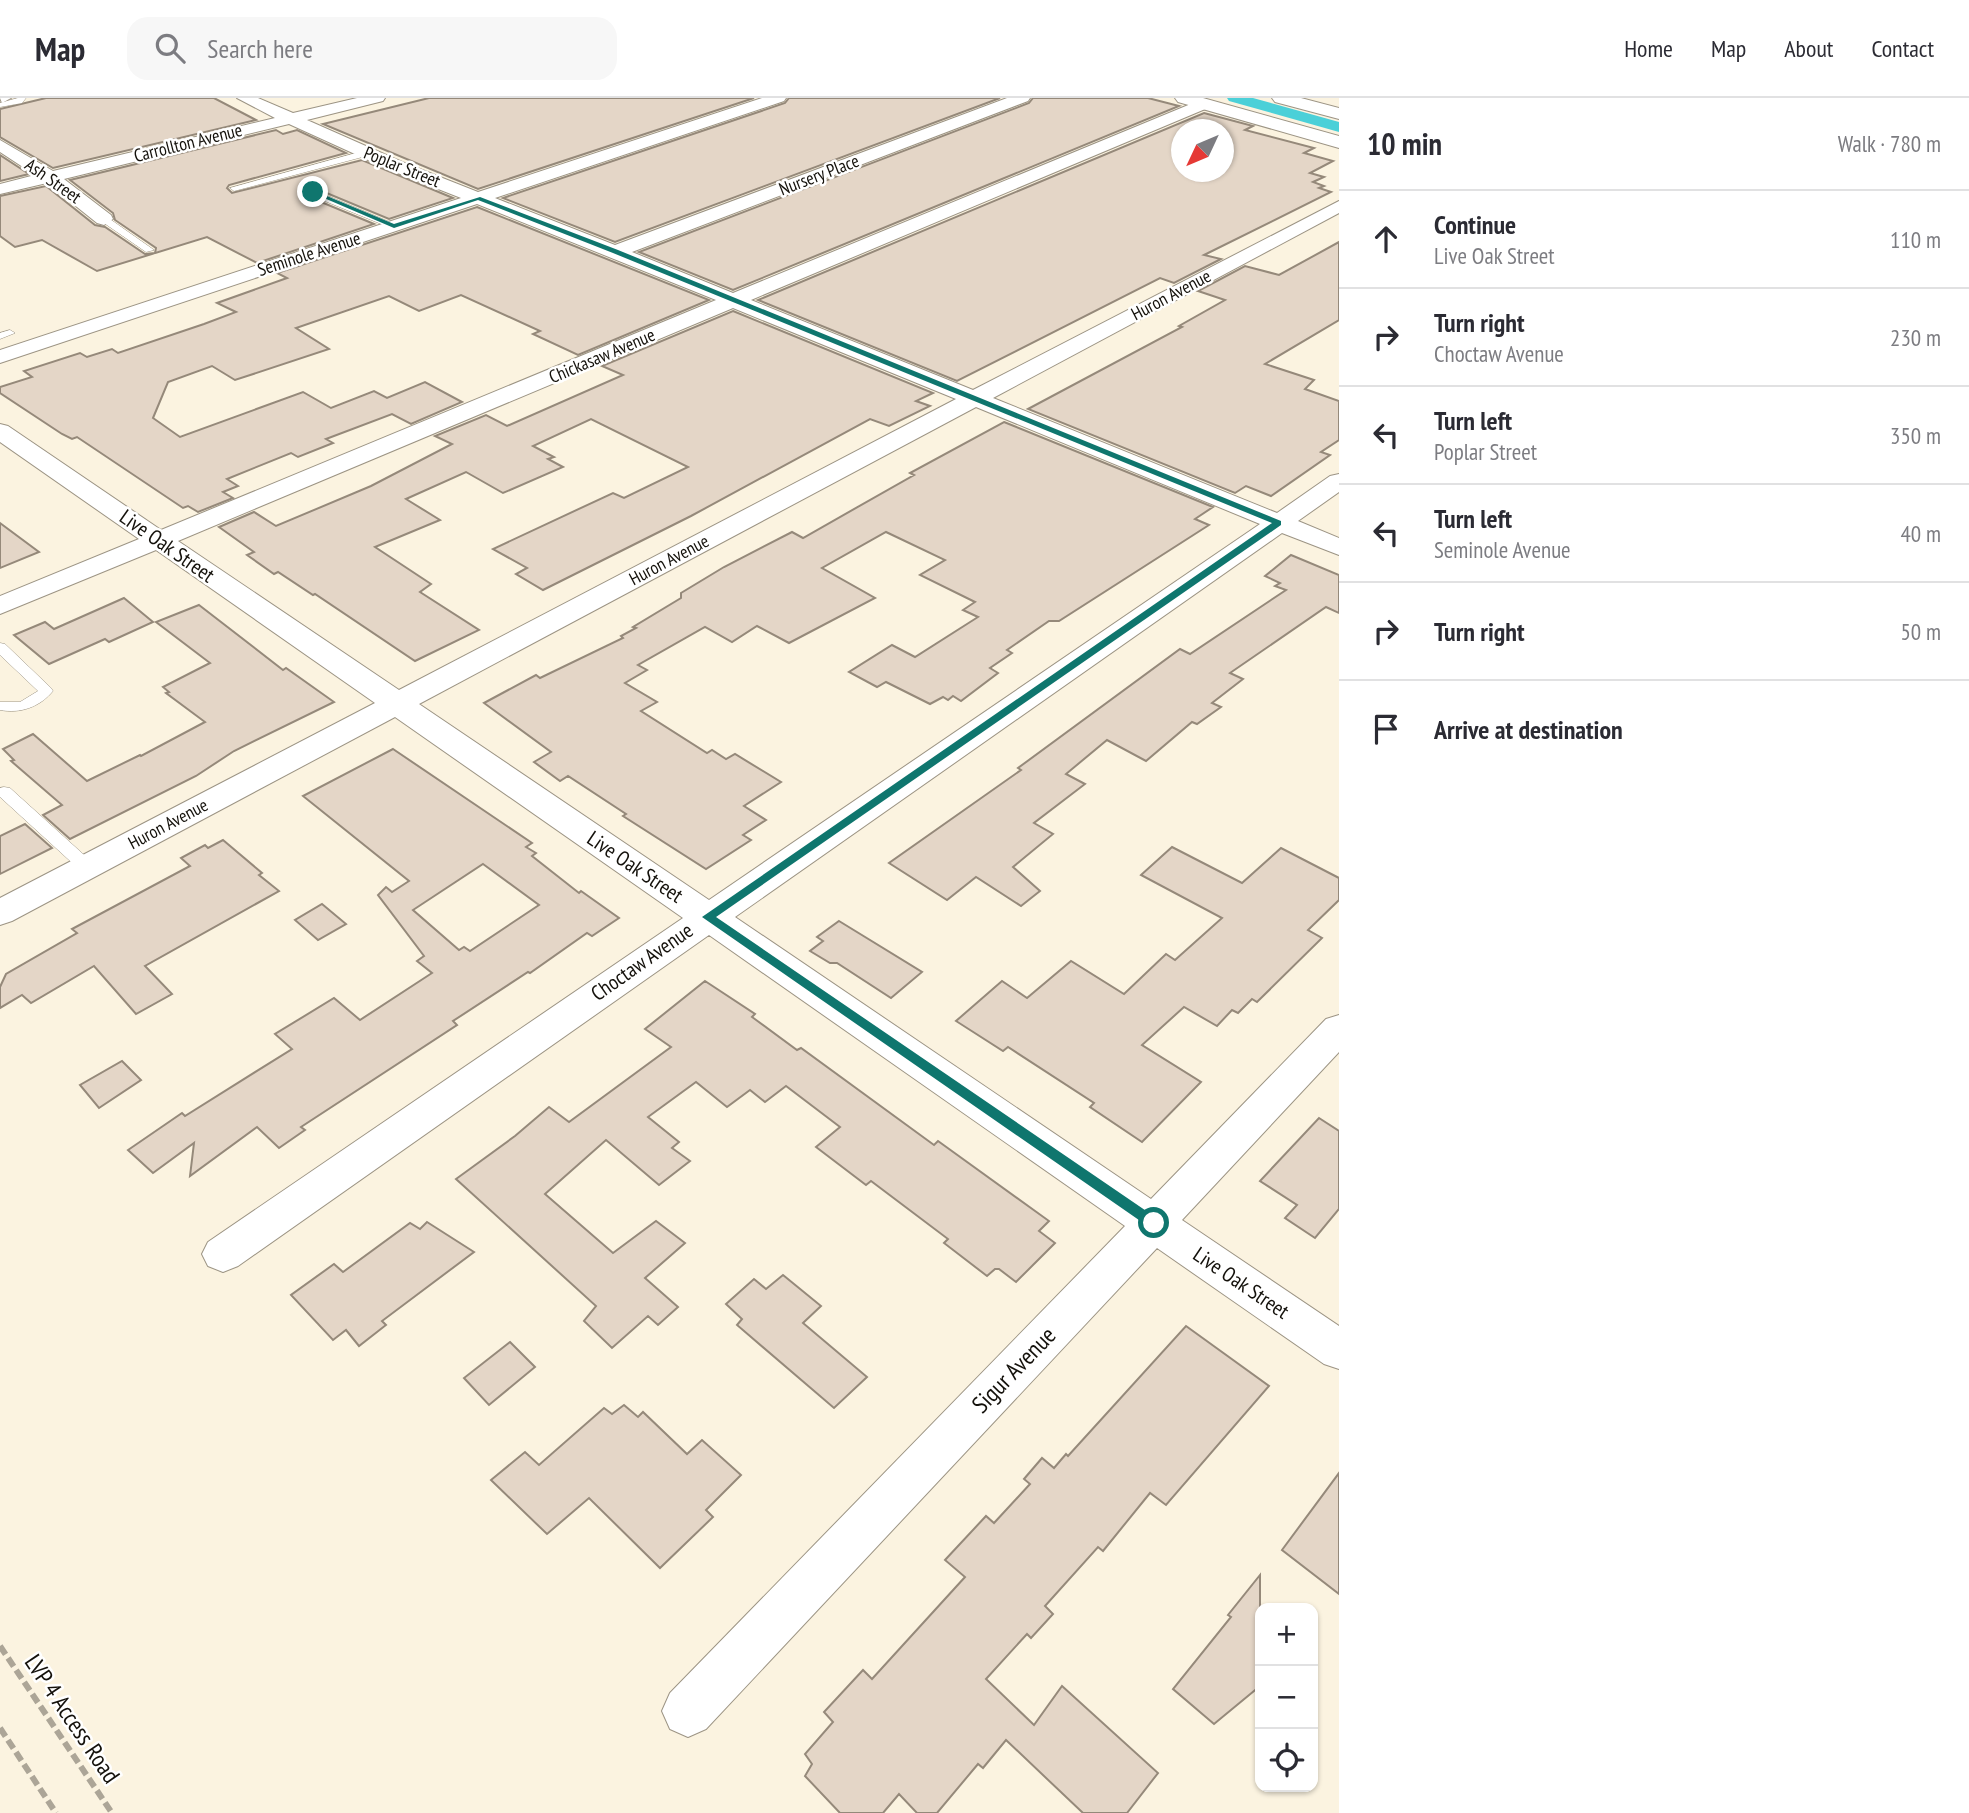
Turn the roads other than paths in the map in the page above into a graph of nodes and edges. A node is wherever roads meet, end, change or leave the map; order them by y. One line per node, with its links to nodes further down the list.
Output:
1 (22, 98): 8 (lane)
2 (246, 98): 10 (street, Poplar Street)
3 (377, 98): 10 (street, Carrollton Avenue)
4 (778, 98): 18 (street, Seminole Avenue)
5 (1022, 98): 23 (street, Nursery Place)
6 (1281, 98): 9 (main road)
7 (1194, 101): 11 (main road); 24 (street, Chickasaw Avenue)
8 (0, 105)
9 (1339, 114)
10 (289, 119): 13 (street, Poplar Street); 14 (street, Carrollton Avenue)
11 (1339, 142)
12 (0, 145): 14 (street, Ash Street)
13 (367, 153): 15 (lane); 18 (street, Poplar Street)
14 (50, 177): 16 (street, Carrollton Avenue); 20 (street, Ash Street)
15 (234, 188)
16 (0, 189)
17 (313, 192): 21 (lane)
18 (478, 198): 21 (street, Seminole Avenue); 23 (street, Poplar Street)
19 (1339, 206): 26 (street, Huron Avenue)
20 (104, 219): 22 (lane)
21 (394, 226): 25 (street, Seminole Avenue)
22 (149, 250)
23 (615, 251): 24 (street, Poplar Street)
24 (734, 301): 26 (street, Poplar Street); 30 (street, Chickasaw Avenue)
25 (0, 357)
26 (973, 400): 29 (street, Poplar Street); 34 (street, Huron Avenue)
27 (0, 431): 30 (street, Live Oak Street)
28 (1339, 481): 29 (street, Choctaw Avenue)
29 (1278, 523): 31 (street, Poplar Street); 39 (street, Choctaw Avenue)
30 (159, 540): 32 (street, Chickasaw Avenue); 34 (street, Live Oak Street)
31 (1339, 547)
32 (0, 606)
33 (0, 647): 35 (lane)
34 (396, 704): 37 (street, Huron Avenue); 39 (street, Live Oak Street)
35 (0, 706)
36 (4, 792): 37 (lane)
37 (87, 867): 38 (street, Huron Avenue)
38 (3, 907)
39 (708, 917): 41 (street, Live Oak Street); 42 (street, Choctaw Avenue)
40 (1339, 1029): 41 (street, Sigur Avenue)
41 (1154, 1223): 43 (street, Live Oak Street); 44 (street, Sigur Avenue)
42 (223, 1254)
43 (1339, 1350)
44 (688, 1711)

